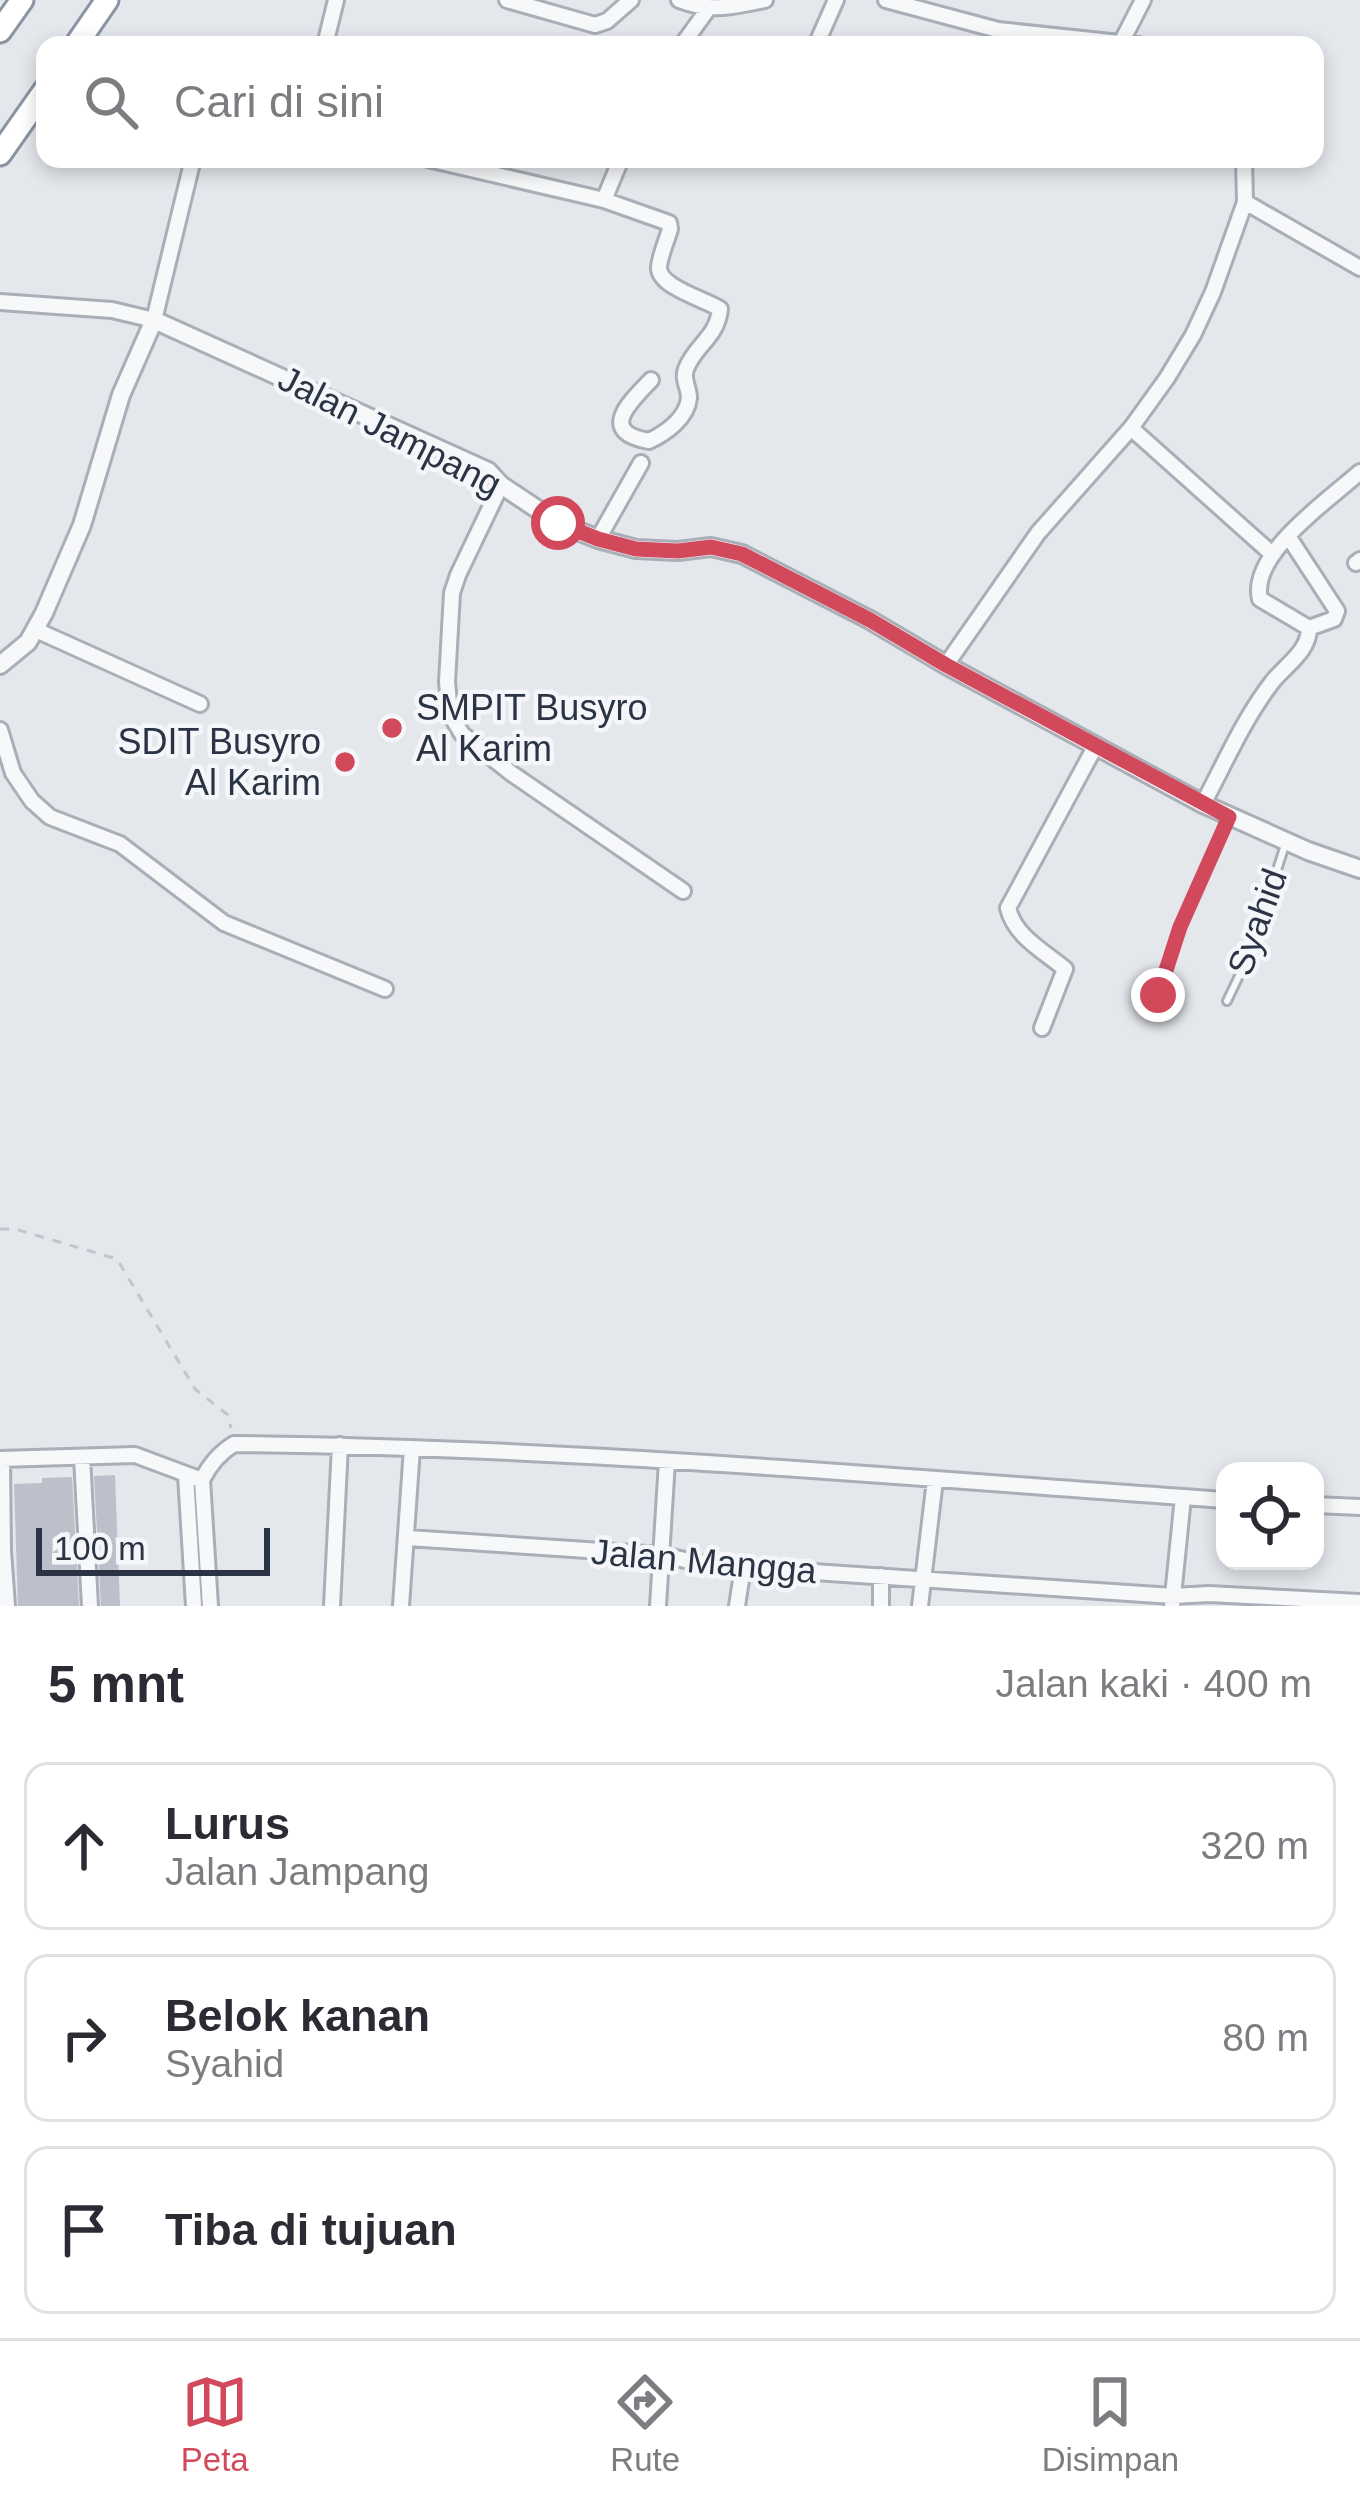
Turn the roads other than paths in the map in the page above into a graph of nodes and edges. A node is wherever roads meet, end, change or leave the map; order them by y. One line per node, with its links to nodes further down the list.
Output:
1 (22, 0): 12 (highway)
2 (107, 0): 13 (highway)
3 (336, 0): 14 (street)
4 (507, 0): 5 (street)
5 (632, 0)
6 (680, 0): 11 (street)
7 (765, 0): 11 (street)
8 (836, 0): 16 (street)
9 (886, 0): 17 (street)
10 (1143, 0): 18 (street)
11 (708, 9): 15 (street)
12 (0, 31)
13 (82, 36)
14 (327, 36)
15 (688, 36)
16 (820, 36)
17 (1055, 36)
18 (1125, 36)
19 (36, 103): 20 (highway)
20 (0, 154)
21 (191, 168): 29 (street)
22 (467, 168): 25 (street)
23 (617, 168): 25 (street)
24 (1244, 168): 26 (street)
25 (604, 200): 30 (street)
26 (1245, 202): 27 (street); 31 (street)
27 (1360, 268)
28 (0, 302): 29 (street)
29 (154, 320): 34 (street, Jalan Jampang); 39 (street)
30 (652, 380)
31 (1131, 428): 37 (street); 41 (street)
32 (641, 463): 36 (street)
33 (1360, 472): 35 (street)
34 (501, 485): 36 (street, Jalan Jampang); 49 (street)
35 (1288, 536): 37 (street); 38 (street)
36 (598, 539): 41 (street, Jalan Jampang)
37 (1272, 554): 38 (street)
38 (1309, 628): 45 (street)
39 (36, 630): 40 (street); 42 (street)
40 (0, 665)
41 (946, 665): 44 (street, Jalan Jampang)
42 (200, 704)
43 (0, 730): 50 (street)
44 (1096, 745): 45 (street, Jalan Jampang); 53 (street)
45 (1203, 805): 46 (street, Jalan Jampang)
46 (1229, 817): 47 (street, Jalan Jampang); 51 (lane, Syahid)
47 (1286, 842): 48 (street, Jalan Jampang); 52 (lane, Syahid)
48 (1360, 869)
49 (683, 891)
50 (385, 988)
51 (1158, 995)
52 (1227, 1001)
53 (1042, 1028)
54 (340, 1445): 55 (street); 60 (street); 78 (street)
55 (412, 1448): 58 (street); 66 (street)
56 (82, 1457): 57 (street); 59 (street); 75 (street)
57 (1, 1459): 67 (street)
58 (667, 1461): 61 (street); 68 (street)
59 (186, 1475): 60 (street); 76 (street)
60 (202, 1480): 77 (street)
61 (935, 1480): 62 (street); 71 (street)
62 (1183, 1497): 63 (street); 72 (street)
63 (1216, 1499)
64 (1324, 1505): 65 (street)
65 (1360, 1507)
66 (408, 1538): 68 (street, Jalan Mangga); 79 (street)
67 (2, 1551): 74 (street)
68 (662, 1555): 69 (street, Jalan Mangga); 80 (street)
69 (743, 1567): 70 (street, Jalan Mangga); 81 (street)
70 (881, 1576): 71 (street, Jalan Mangga); 82 (street)
71 (923, 1579): 72 (street, Jalan Mangga); 83 (street)
72 (1173, 1601): 73 (street, Jalan Mangga)
73 (1360, 1602)
74 (8, 1606)
75 (90, 1606)
76 (194, 1606)
77 (210, 1606)
78 (332, 1606)
79 (401, 1606)
80 (658, 1606)
81 (736, 1606)
82 (881, 1606)
83 (920, 1606)

